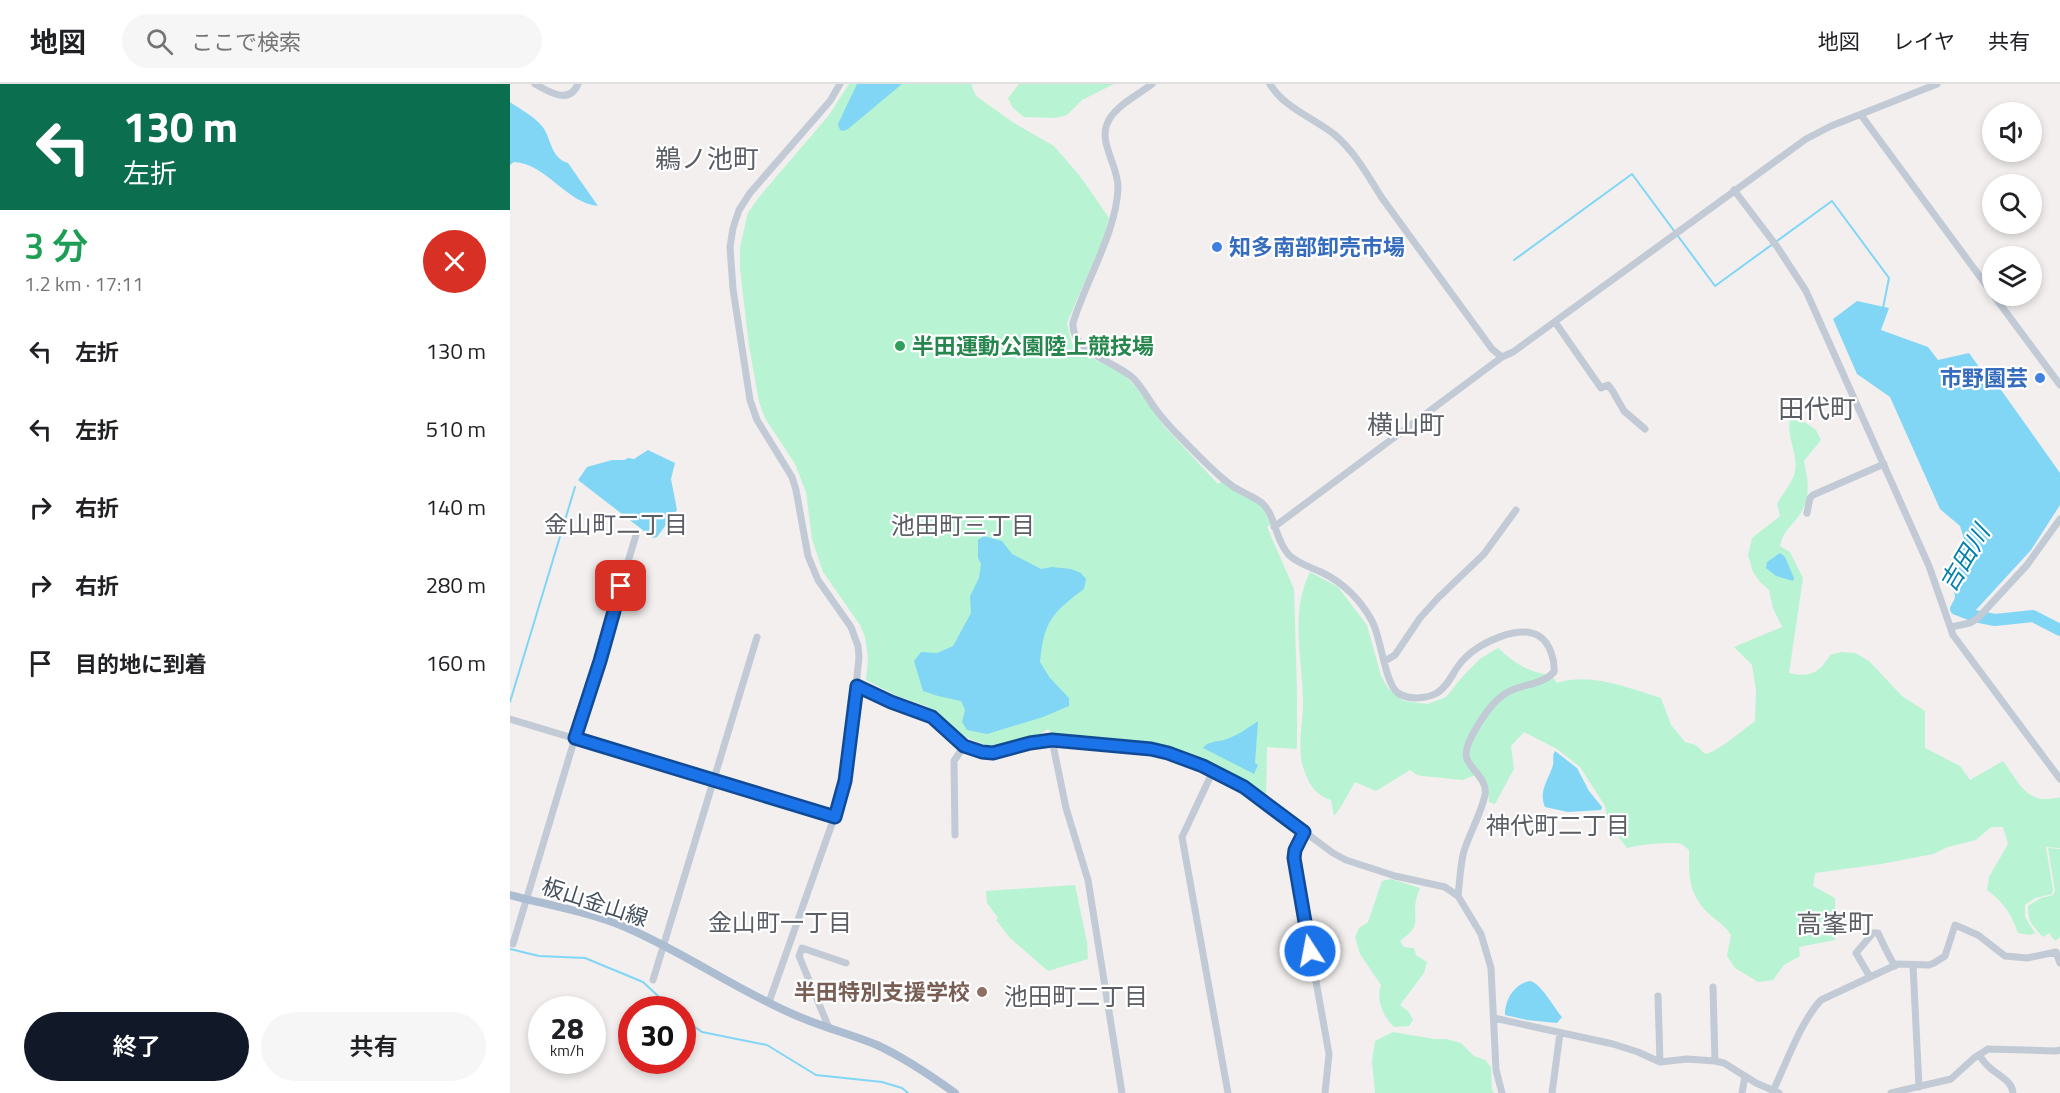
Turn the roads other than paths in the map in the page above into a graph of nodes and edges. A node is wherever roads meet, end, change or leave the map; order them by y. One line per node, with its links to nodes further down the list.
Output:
1 (535, 84): 2 (street)
2 (578, 84)
3 (840, 84): 25 (street)
4 (1152, 84): 20 (street)
5 (1270, 84): 13 (street)
6 (1937, 84): 7 (street)
7 (1919, 87): 8 (street)
8 (1861, 115): 9 (street); 10 (street)
9 (1734, 190): 12 (street); 16 (street)
10 (1982, 279)
11 (2002, 306): 14 (street)
12 (1555, 322): 13 (street); 15 (street)
13 (1502, 357): 20 (street)
14 (2060, 385)
15 (1646, 429)
16 (1884, 464): 18 (street); 22 (street)
17 (1516, 510): 24 (street)
18 (1807, 513)
19 (2060, 519): 22 (street)
20 (1274, 526): 24 (street)
21 (636, 535): 27 (street)
22 (1952, 627): 31 (street)
23 (757, 637): 32 (street)
24 (1385, 661): 37 (street)
25 (857, 686): 29 (street); 33 (street)
26 (510, 719): 27 (street)
27 (575, 738): 32 (street); 38 (street)
28 (1052, 740): 29 (street); 30 (street); 61 (street)
29 (964, 746): 35 (street)
30 (1213, 771): 34 (street); 62 (street)
31 (2060, 779)
32 (714, 781): 33 (street); 40 (street)
33 (835, 817): 49 (street)
34 (1304, 832): 37 (street); 63 (street)
35 (955, 835)
36 (510, 896): 38 (main road, 板山金山線)
37 (1458, 896): 50 (street)
38 (527, 900): 39 (street); 40 (main road, 板山金山線)
39 (513, 944)
40 (664, 945): 46 (street); 49 (main road, 板山金山線)
41 (2059, 958): 43 (street)
42 (846, 963): 51 (street)
43 (1913, 965): 44 (street); 58 (street)
44 (1895, 966): 45 (street); 45 (street)
45 (1870, 977): 59 (street)
46 (653, 981)
47 (1713, 987): 55 (street)
48 (1658, 996): 56 (street)
49 (769, 1002): 51 (main road, 板山金山線)
50 (1494, 1018): 52 (street); 64 (street)
51 (829, 1028): 60 (main road, 板山金山線)
52 (1560, 1033): 56 (street); 65 (street)
53 (2060, 1050): 54 (street)
54 (1979, 1055): 58 (street); 68 (street)
55 (1715, 1060): 56 (street); 57 (street)
56 (1660, 1062)
57 (1745, 1076): 59 (street); 66 (street)
58 (1919, 1087): 67 (street)
59 (1776, 1092)
60 (955, 1093)
61 (1122, 1093)
62 (1228, 1093)
63 (1325, 1093)
64 (1502, 1093)
65 (1552, 1093)
66 (1742, 1093)
67 (1891, 1093)
68 (2013, 1093)

